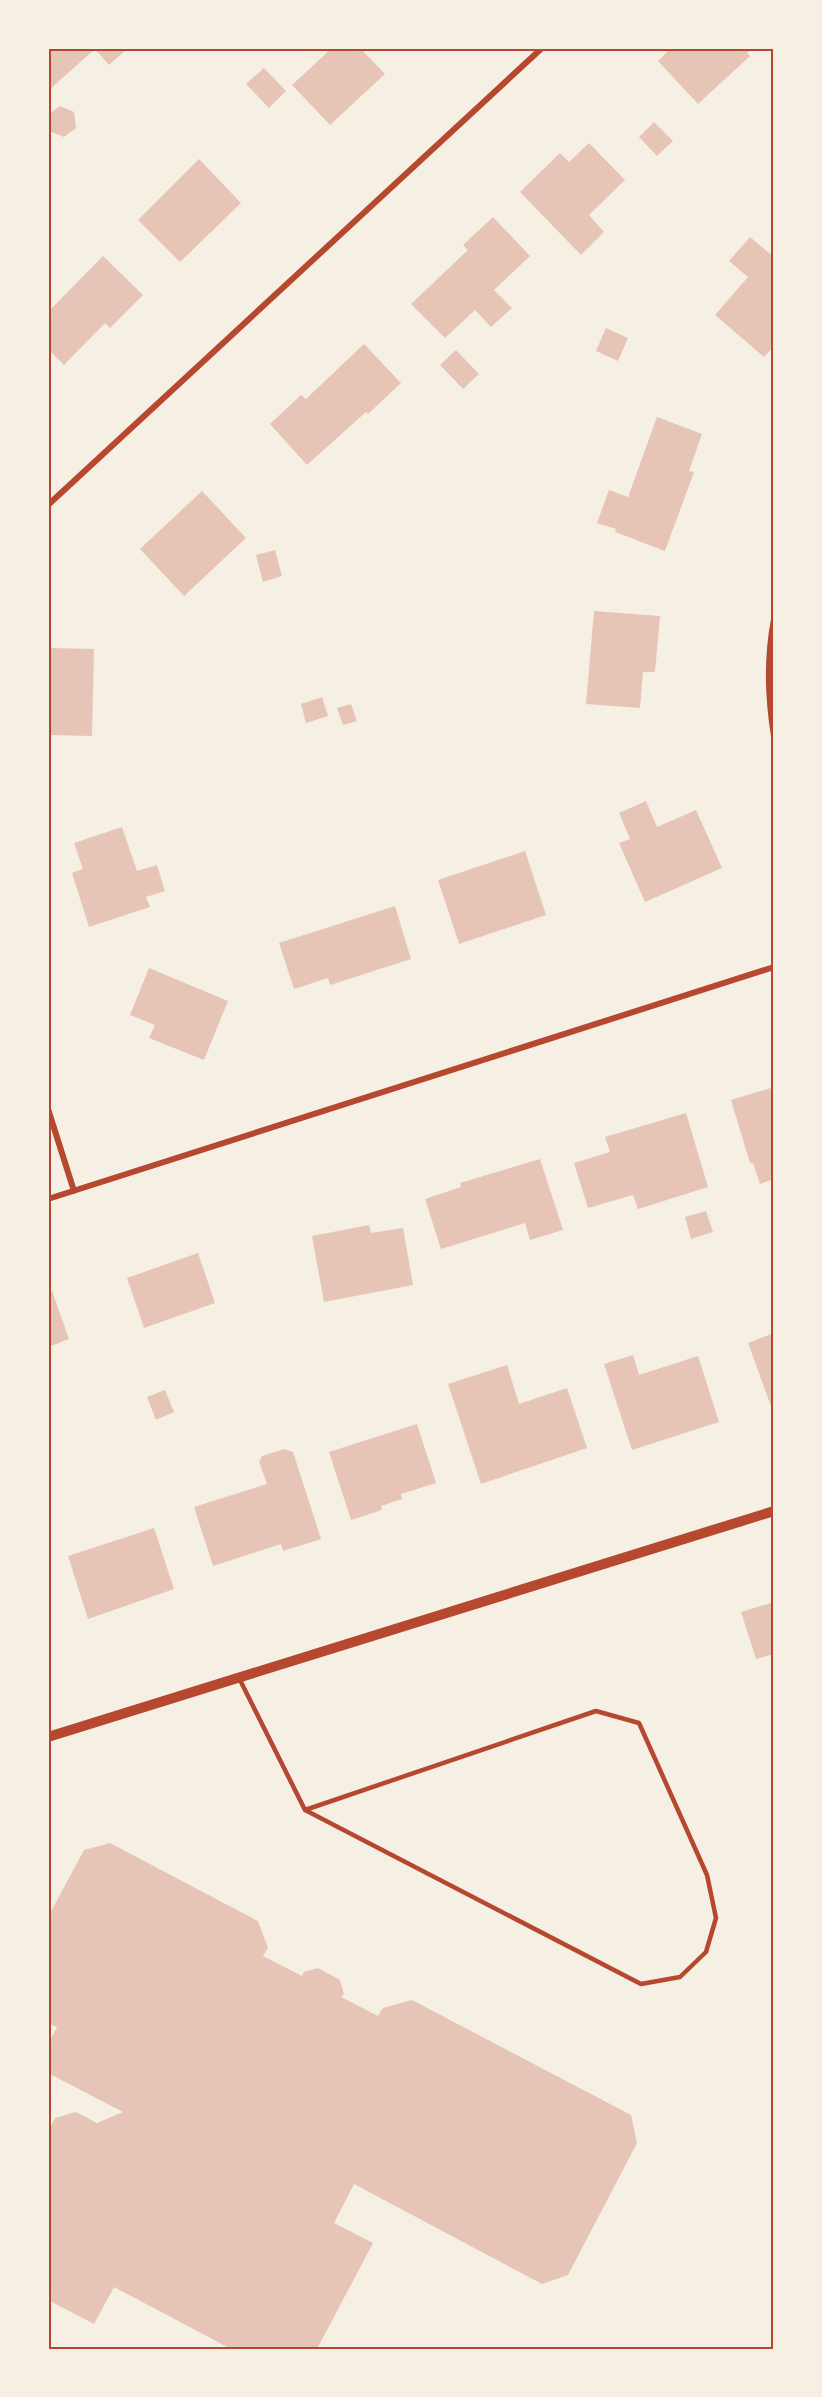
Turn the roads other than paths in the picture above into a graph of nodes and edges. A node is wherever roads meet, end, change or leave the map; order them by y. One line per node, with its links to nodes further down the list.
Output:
1 (542, 48): 2 (street)
2 (48, 506)
3 (774, 619): 4 (street)
4 (774, 736)
5 (774, 967): 7 (street)
6 (48, 1109): 7 (street)
7 (74, 1191): 8 (street)
8 (48, 1198)
9 (774, 1511): 10 (street)
10 (239, 1678): 11 (street); 12 (lane)
11 (48, 1737)
12 (305, 1810): 12 (lane)

